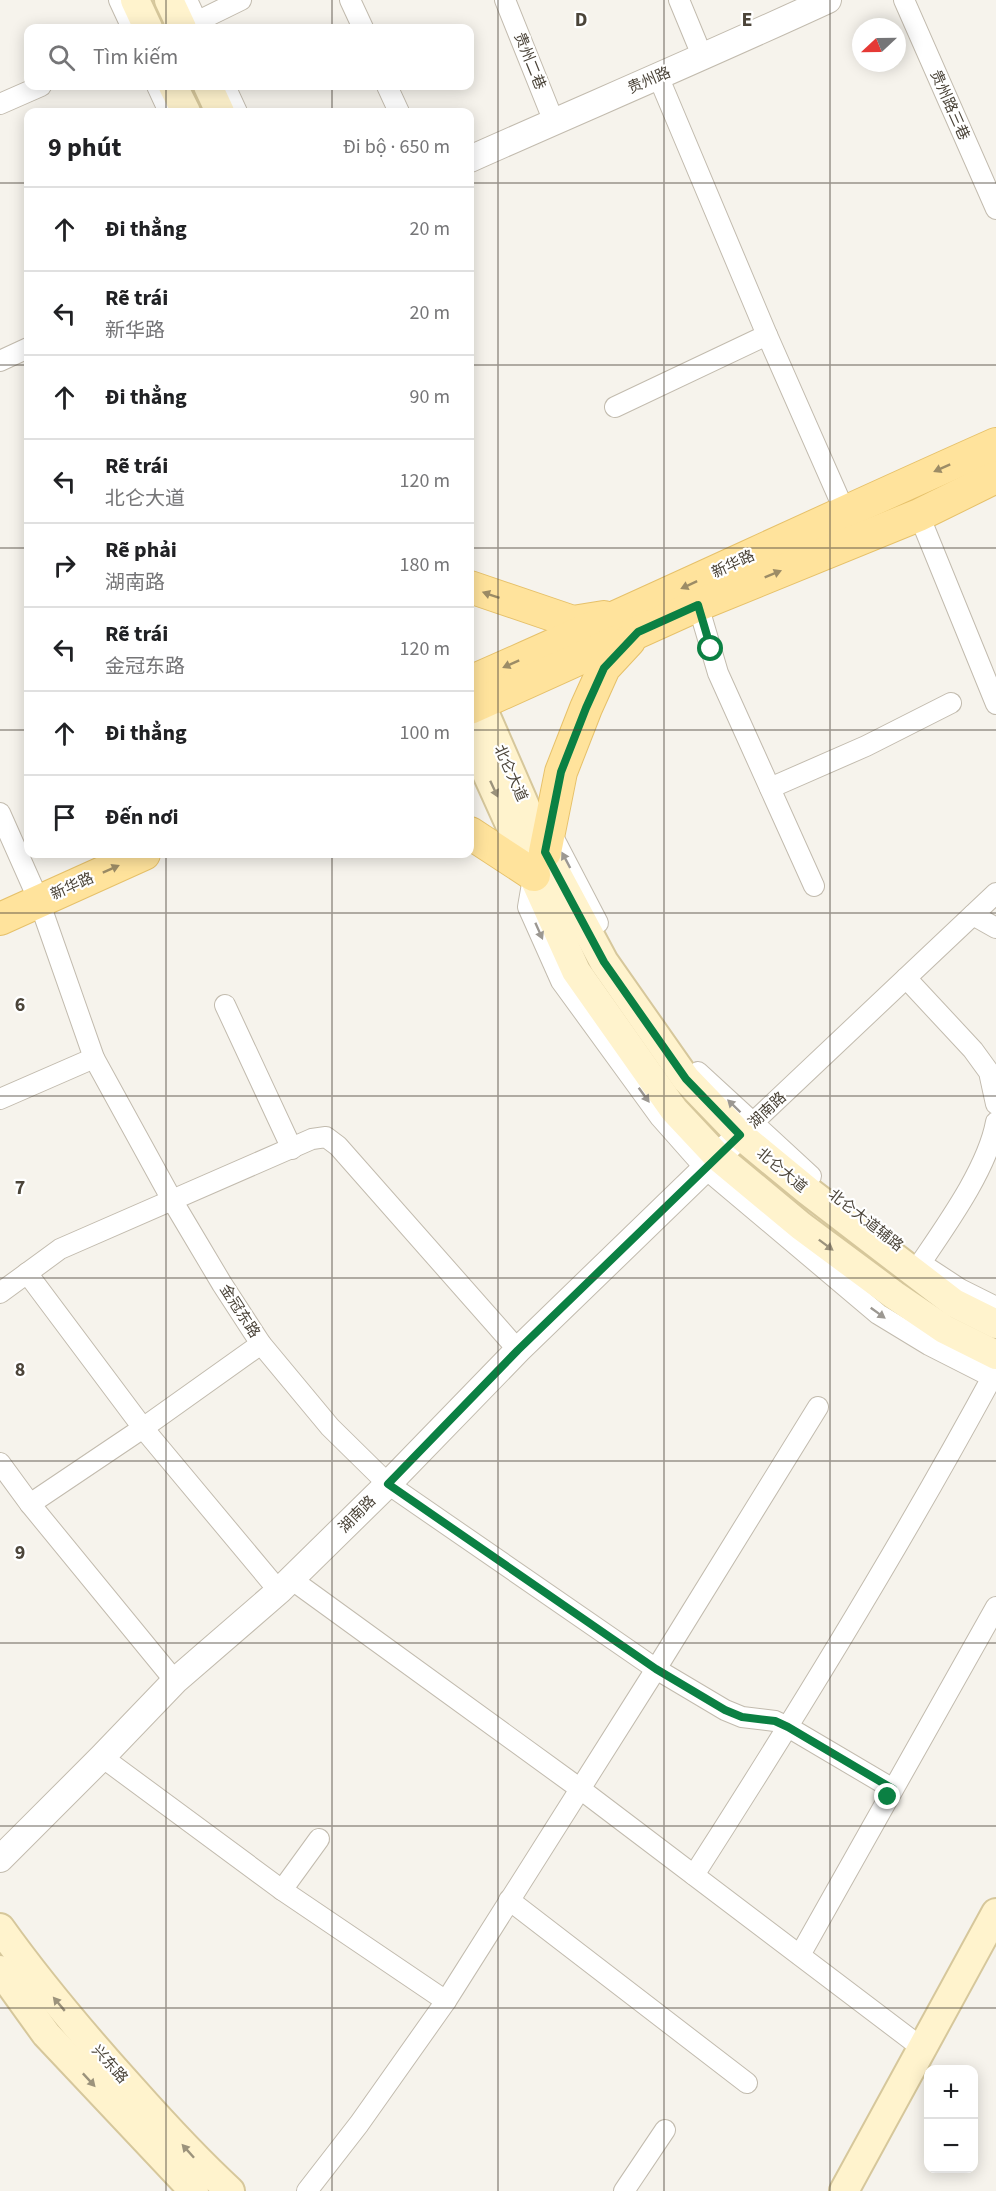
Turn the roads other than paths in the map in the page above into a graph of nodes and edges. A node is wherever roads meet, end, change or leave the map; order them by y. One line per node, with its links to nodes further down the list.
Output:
1 (119, 0): 11 (street)
2 (135, 0): 12 (main road)
3 (169, 0): 13 (main road)
4 (187, 0): 14 (street)
5 (241, 0): 15 (street)
6 (350, 0): 16 (street)
7 (505, 0): 31 (street, 贵州二巷)
8 (679, 0): 17 (street)
9 (828, 0): 17 (street, 贵州路)
10 (904, 0): 33 (street, 贵州路三巷)
11 (130, 24)
12 (146, 24)
13 (189, 24)
14 (191, 24)
15 (197, 24)
16 (361, 24)
17 (703, 58): 18 (street, 贵州路)
18 (658, 76): 31 (street, 贵州路); 34 (street)
19 (32, 90): 25 (street)
20 (159, 90): 26 (street)
21 (175, 90): 27 (main road)
22 (209, 90): 28 (main road)
23 (227, 90): 29 (street)
24 (389, 90): 30 (street)
25 (0, 104)
26 (167, 108)
27 (184, 108)
28 (218, 108)
29 (235, 108)
30 (397, 108)
31 (554, 122): 32 (street, 贵州路)
32 (474, 157)
33 (996, 209)
34 (767, 335): 37 (street); 40 (street)
35 (24, 350): 36 (street)
36 (0, 361)
37 (615, 408)
38 (996, 444): 40 (main road, 新华路, one-way to 40)
39 (996, 477): 41 (main road, 新华路)
40 (845, 512): 44 (main road, 新华路, one-way to 44)
41 (920, 515): 43 (main road, 新华路, one-way to 41); 48 (street)
42 (474, 588): 44 (main road, one-way to 42)
43 (698, 605): 44 (main road, 新华路); 50 (street)
44 (633, 622): 45 (main road, 新华路); 53 (main road)
45 (474, 690)
46 (474, 695): 53 (main road, 北仑大道)
47 (951, 703): 50 (street)
48 (996, 704)
49 (474, 742): 53 (main road, 北仑大道, one-way to 53)
50 (770, 788): 56 (street)
51 (0, 813): 57 (street, 金冠东路)
52 (474, 834): 53 (main road)
53 (543, 852): 69 (main road, 北仑大道, one-way to 53); 71 (main road, 北仑大道, one-way to 71)
54 (87, 858): 57 (main road, 新华路)
55 (133, 858): 57 (main road, 新华路, one-way to 55)
56 (814, 886)
57 (35, 892): 59 (main road, 新华路); 61 (main road, 新华路); 65 (street, 金冠东路)
58 (996, 893): 60 (street, 湖南路)
59 (0, 896)
60 (973, 915): 62 (street); 63 (street, 湖南路)
61 (0, 919)
62 (996, 928)
63 (906, 978): 67 (street); 69 (street, 湖南路)
64 (225, 1005): 70 (street)
65 (94, 1058): 66 (street); 72 (street, 金冠东路)
66 (0, 1099)
67 (996, 1104)
68 (996, 1122): 73 (street)
69 (746, 1130): 71 (street, 湖南路); 73 (main road, 北仑大道)
70 (292, 1149): 72 (street); 79 (street)
71 (712, 1163): 79 (street, 湖南路); 80 (main road, 北仑大道, one-way to 80)
72 (172, 1200): 74 (street); 78 (street, 金冠东路)
73 (918, 1268): 76 (street); 77 (main road, 北仑大道)
74 (27, 1273): 75 (street); 82 (street)
75 (0, 1293)
76 (996, 1307)
77 (996, 1324)
78 (261, 1344): 82 (street); 84 (street, 金冠东路)
79 (518, 1350): 84 (street, 湖南路)
80 (995, 1370): 90 (street)
81 (818, 1407): 88 (street)
82 (143, 1428): 85 (street); 86 (street)
83 (0, 1463): 85 (street)
84 (388, 1484): 86 (street, 湖南路); 88 (street, 金冠东路)
85 (30, 1504): 89 (street)
86 (285, 1585): 89 (street, 湖南路); 92 (street)
87 (996, 1607): 93 (street)
88 (656, 1669): 90 (street, 金冠东路); 92 (street)
89 (175, 1681): 91 (street, 湖南路)
90 (788, 1727): 93 (street, 金冠东路); 96 (street)
91 (102, 1757): 95 (street, 湖南路); 97 (street)
92 (579, 1788): 96 (street); 98 (street)
93 (893, 1789): 101 (street)
94 (318, 1839): 97 (street)
95 (0, 1859)
96 (694, 1875): 101 (street)
97 (282, 1890): 103 (street)
98 (509, 1900): 103 (street); 105 (street)
99 (996, 1913): 104 (main road)
100 (0, 1928): 108 (main road, 兴东路, one-way to 100)
101 (800, 1955): 104 (street)
102 (0, 1970): 107 (main road, 兴东路, one-way to 107)
103 (446, 2001): 109 (street)
104 (922, 2048): 111 (main road)
105 (747, 2083)
106 (665, 2130): 110 (street)
107 (194, 2191)
108 (230, 2191)
109 (307, 2191)
110 (624, 2191)
111 (844, 2191)

